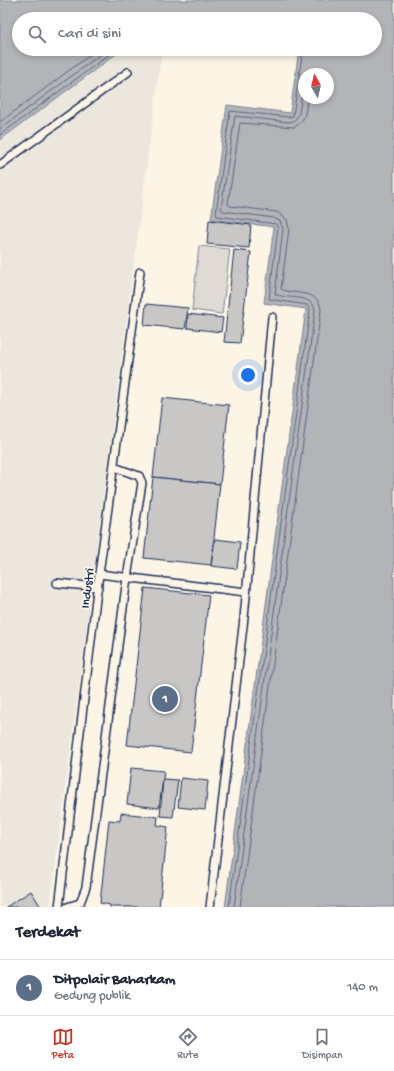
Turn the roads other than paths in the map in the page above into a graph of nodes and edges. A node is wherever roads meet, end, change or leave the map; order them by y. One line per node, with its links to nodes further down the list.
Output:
1 (128, 72): 2 (lane)
2 (0, 165)
3 (140, 272): 5 (lane, Industri)
4 (272, 317): 10 (lane)
5 (114, 467): 6 (lane, Industri); 7 (lane)
6 (99, 574): 7 (lane); 9 (lane, Industri)
7 (127, 578): 10 (lane); 12 (lane)
8 (57, 583): 9 (lane)
9 (98, 587): 11 (lane, Industri)
10 (246, 592): 13 (lane)
11 (59, 907)
12 (67, 907)
13 (210, 907)

